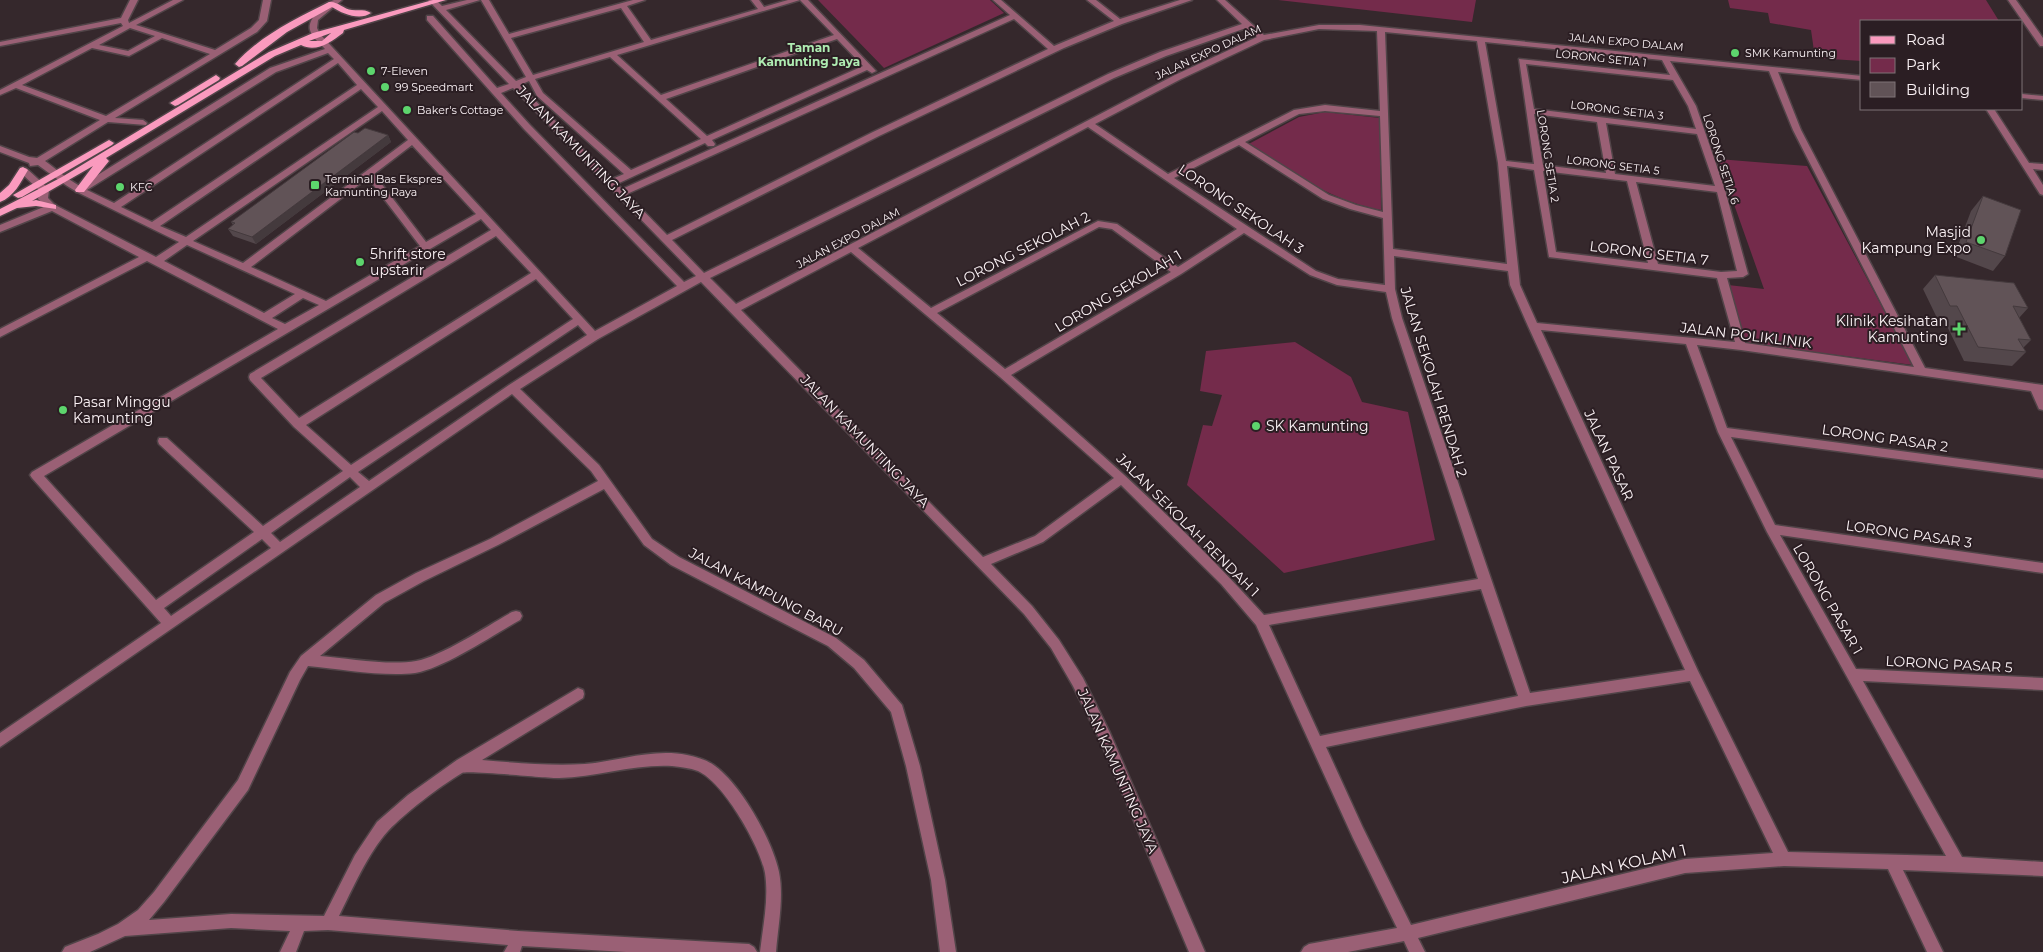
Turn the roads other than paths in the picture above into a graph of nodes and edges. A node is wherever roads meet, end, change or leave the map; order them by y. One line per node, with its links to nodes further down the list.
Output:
1 (134, 0): 23 (street)
2 (179, 0): 27 (street)
3 (267, 0): 41 (street)
4 (417, 0): 20 (main road)
5 (476, 0): 17 (street)
6 (485, 0): 32 (street)
7 (641, 0): 18 (street)
8 (755, 0): 19 (street)
9 (796, 0): 19 (street)
10 (804, 0): 31 (street)
11 (997, 0): 21 (street)
12 (1091, 0): 24 (street)
13 (1188, 0): 24 (street)
14 (1221, 0): 26 (street)
15 (2012, 0): 35 (street)
16 (335, 2): 20 (main road); 29 (street); 47 (main road)
17 (438, 3): 25 (main road); 54 (street, JALAN KAMUNTING JAYA)
18 (623, 5): 32 (street); 36 (street)
19 (763, 10): 36 (street)
20 (367, 13): 29 (main road)
21 (1015, 16): 40 (street); 51 (street)
22 (430, 18): 57 (street)
23 (124, 20): 27 (street); 37 (street)
24 (1119, 22): 40 (street)
25 (354, 24): 29 (main road); 39 (main road)
26 (1246, 25): 33 (street); 121 (street)
27 (130, 26): 30 (street); 38 (street)
28 (1381, 29): 33 (street, JALAN EXPO DALAM); 34 (street, JALAN EXPO DALAM); 65 (street, JALAN SEKOLAH RENDAH 2)
29 (314, 32): 39 (street); 42 (main road); 47 (main road)
30 (161, 36): 38 (street); 41 (street)
31 (839, 36): 48 (street); 60 (street)
32 (507, 37): 50 (street)
33 (1262, 38): 70 (street, JALAN EXPO DALAM)
34 (1481, 40): 44 (street, JALAN EXPO DALAM); 78 (street, JALAN PASAR)
35 (2041, 40)
36 (649, 43): 43 (street)
37 (0, 44)
38 (93, 46): 55 (street)
39 (327, 47): 42 (main road); 45 (street); 92 (street)
40 (1053, 50): 107 (street)
41 (216, 53): 67 (street)
42 (272, 54): 66 (main road)
43 (611, 54): 50 (street); 60 (street)
44 (1664, 57): 49 (street, JALAN EXPO DALAM); 52 (street, LORONG SETIA 6)
45 (339, 59): 56 (street); 99 (street)
46 (1522, 61): 52 (street, LORONG SETIA 1); 64 (street, LORONG SETIA 2)
47 (239, 64): 69 (main road)
48 (867, 66): 51 (street); 73 (street)
49 (1772, 68): 53 (street, JALAN EXPO DALAM); 136 (street)
50 (530, 78): 54 (street); 85 (street)
51 (878, 78): 76 (street)
52 (1676, 78): 71 (street, LORONG SETIA 6)
53 (1860, 78)
54 (515, 84): 57 (street); 90 (street, JALAN KAMUNTING JAYA)
55 (16, 85): 58 (street); 67 (street)
56 (362, 85): 62 (street); 103 (street)
57 (495, 92): 122 (street)
58 (0, 93)
59 (2023, 96): 61 (street)
60 (660, 98): 73 (street)
61 (2043, 98)
62 (383, 107): 72 (street); 108 (street)
63 (1991, 110): 80 (street)
64 (1530, 111): 68 (street, LORONG SETIA 3); 82 (street, LORONG SETIA 2)
65 (1384, 114): 74 (street); 102 (street, JALAN SEKOLAH RENDAH 2)
66 (172, 115): 88 (main road); 92 (main road)
67 (108, 120): 69 (street); 77 (street)
68 (1600, 120): 71 (street, LORONG SETIA 3); 86 (street)
69 (143, 123): 83 (main road)
70 (1089, 124): 87 (street, LORONG SEKOLAH 3); 110 (street, JALAN EXPO DALAM)
71 (1701, 132): 93 (street, LORONG SETIA 6)
72 (413, 140): 84 (street); 101 (street)
73 (706, 140): 76 (street); 85 (street)
74 (1238, 141): 87 (street); 102 (street)
75 (0, 149): 79 (street)
76 (718, 150): 95 (street)
77 (38, 161): 79 (street); 83 (street)
78 (1502, 163): 82 (street, LORONG SETIA 5); 116 (street, JALAN PASAR)
79 (25, 165): 91 (street); 96 (main road)
80 (2026, 166): 81 (street); 94 (street)
81 (2043, 167)
82 (1539, 168): 86 (street, LORONG SETIA 5); 112 (street, LORONG SETIA 2)
83 (56, 173): 88 (street); 91 (main road)
84 (369, 173): 109 (street); 114 (street)
85 (630, 174): 90 (street)
86 (1611, 176): 89 (street, LORONG SETIA 5)
87 (1169, 177): 105 (street, LORONG SEKOLAH 3)
88 (65, 179): 91 (main road); 92 (street)
89 (1631, 179): 93 (street, LORONG SETIA 5); 115 (street)
90 (611, 183): 95 (street, JALAN KAMUNTING JAYA)
91 (41, 187): 97 (main road); 98 (street); 100 (main road)
92 (80, 190): 99 (street)
93 (1721, 190): 119 (street, LORONG SETIA 6)
94 (2043, 192)
95 (622, 194): 107 (street, JALAN KAMUNTING JAYA)
96 (0, 198)
97 (0, 204)
98 (52, 207): 100 (main road); 104 (street); 113 (street)
99 (114, 207): 103 (street)
100 (0, 214)
101 (482, 214): 106 (street); 109 (street)
102 (1388, 216): 111 (street, JALAN SEKOLAH RENDAH 2)
103 (153, 226): 108 (street)
104 (0, 229)
105 (1244, 229): 117 (street, LORONG SEKOLAH 1); 123 (street, LORONG SEKOLAH 3)
106 (497, 230): 118 (street); 141 (street)
107 (667, 239): 121 (street, JALAN KAMUNTING JAYA)
108 (188, 242): 113 (street); 114 (street)
109 (425, 248): 125 (street)
110 (852, 248): 126 (street, JALAN EXPO DALAM); 127 (street, JALAN SEKOLAH RENDAH 1)
111 (1389, 252): 116 (street); 123 (street, JALAN SEKOLAH RENDAH 2)
112 (1552, 255): 115 (street, LORONG SETIA 7)
113 (153, 258): 128 (street); 132 (street)
114 (244, 267): 124 (street)
115 (1654, 267): 120 (street, LORONG SETIA 7)
116 (1512, 268): 130 (street, JALAN PASAR)
117 (1178, 272): 127 (street, LORONG SEKOLAH 2); 137 (street, LORONG SEKOLAH 1)
118 (537, 274): 129 (street); 141 (street)
119 (1743, 274): 120 (street, LORONG SETIA 7)
120 (1721, 275): 135 (street)
121 (704, 277): 122 (street); 126 (street, JALAN KAMUNTING JAYA)
122 (683, 287): 133 (street)
123 (1390, 289): 154 (street, JALAN SEKOLAH RENDAH 2)
124 (304, 294): 125 (street); 128 (street)
125 (327, 305): 131 (street)
126 (735, 309): 152 (street, JALAN KAMUNTING JAYA)
127 (929, 313): 137 (street, JALAN SEKOLAH RENDAH 1)
128 (266, 317): 131 (street)
129 (579, 320): 133 (street); 144 (street)
130 (1533, 326): 134 (street, JALAN POLIKLINIK); 160 (street, JALAN PASAR)
131 (286, 329): 155 (street)
132 (0, 333)
133 (594, 336): 138 (street)
134 (1690, 341): 135 (street, JALAN POLIKLINIK); 142 (street, LORONG PASAR 1)
135 (1741, 346): 136 (street, JALAN POLIKLINIK)
136 (1922, 373): 139 (street, JALAN POLIKLINIK)
137 (1004, 374): 146 (street, JALAN SEKOLAH RENDAH 1)
138 (513, 388): 147 (street, JALAN KAMPUNG BARU); 148 (street)
139 (2039, 388): 140 (street)
140 (2043, 406)
141 (298, 424): 144 (street)
142 (1723, 432): 145 (street, LORONG PASAR 2); 149 (street, LORONG PASAR 1)
143 (163, 441): 150 (street)
144 (352, 470): 148 (street); 150 (street)
145 (2043, 474)
146 (1122, 478): 152 (street); 157 (street, JALAN SEKOLAH RENDAH 1)
147 (606, 482): 159 (street); 182 (street, JALAN KAMPUNG BARU)
148 (368, 486): 151 (street)
149 (1772, 529): 153 (street, LORONG PASAR 3); 161 (street, LORONG PASAR 1)
150 (263, 532): 151 (street); 155 (street)
151 (280, 549): 158 (street)
152 (983, 562): 183 (street, JALAN KAMUNTING JAYA)
153 (2043, 568)
154 (1485, 584): 157 (street); 164 (street, JALAN SEKOLAH RENDAH 2)
155 (156, 607): 158 (street)
156 (516, 616): 159 (street)
157 (1260, 620): 166 (street, JALAN SEKOLAH RENDAH 1)
158 (170, 624): 165 (street)
159 (305, 660): 174 (street)
160 (1692, 675): 164 (street); 168 (street, JALAN PASAR)
161 (1854, 675): 162 (street, LORONG PASAR 5); 170 (street, LORONG PASAR 1)
162 (2043, 684)
163 (578, 694): 167 (street)
164 (1526, 700): 166 (street)
165 (0, 741)
166 (1317, 743): 175 (street, JALAN SEKOLAH RENDAH 1)
167 (462, 765): 172 (street); 181 (street)
168 (1784, 859): 169 (street, JALAN KOLAM 1); 175 (street, JALAN KOLAM 1)
169 (1892, 862): 170 (street, JALAN KOLAM 1); 186 (street)
170 (1958, 864): 171 (street, JALAN KOLAM 1)
171 (2043, 869)
172 (328, 923): 173 (street); 176 (street)
173 (300, 924): 174 (street); 178 (street)
174 (123, 929): 177 (street)
175 (1409, 933): 184 (street, JALAN KOLAM 1); 185 (street, JALAN SEKOLAH RENDAH 1)
176 (518, 938): 179 (street); 180 (street)
177 (70, 952)
178 (288, 952)
179 (512, 952)
180 (749, 952)
181 (768, 952)
182 (948, 952)
183 (1196, 952)
184 (1309, 952)
185 (1417, 952)
186 (1935, 952)

